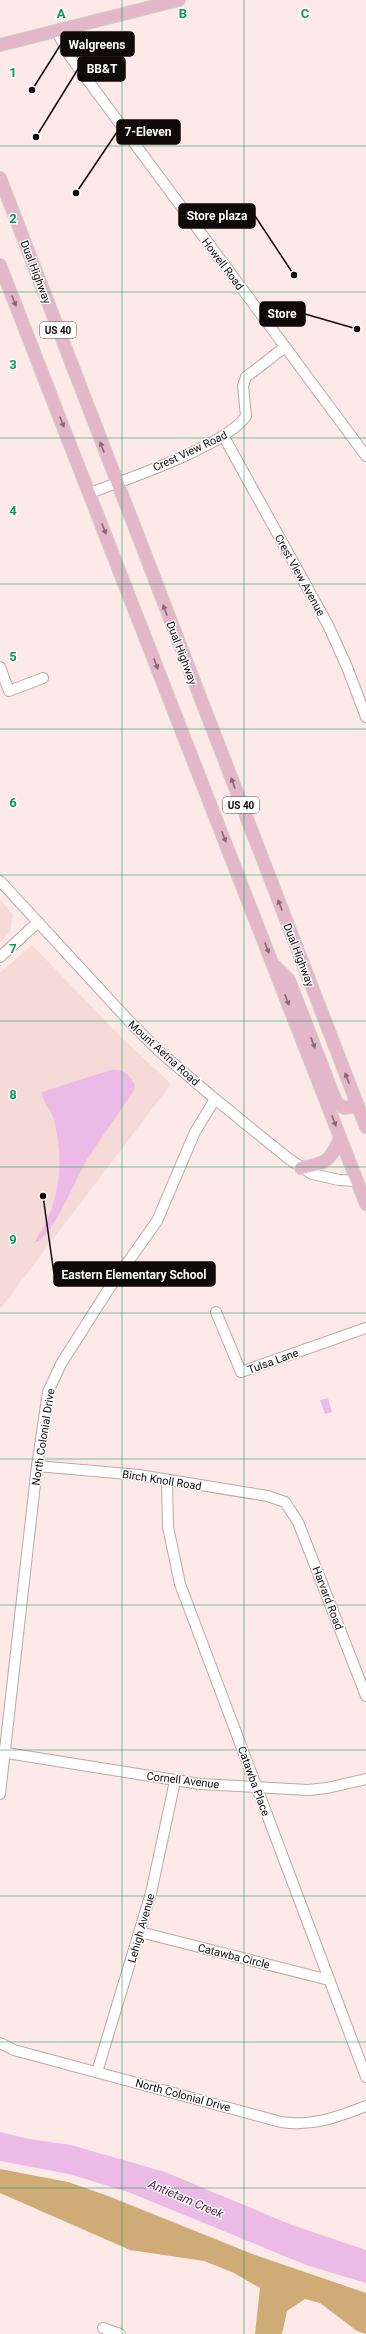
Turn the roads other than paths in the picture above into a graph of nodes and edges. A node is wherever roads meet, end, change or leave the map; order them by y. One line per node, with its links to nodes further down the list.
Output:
1 (179, 0): 2 (main road)
2 (56, 30): 3 (main road); 6 (street, Howell Road)
3 (0, 45)
4 (0, 178): 9 (main road, Dual Highway / US 40, one-way to 4)
5 (0, 265): 10 (main road, US 40, one-way to 10)
6 (285, 347): 7 (street, Crest View Road); 8 (street, Howell Road)
7 (224, 437): 9 (street, Crest View Road); 13 (street, Crest View Avenue)
8 (366, 456)
9 (116, 483): 10 (street, Crest View Road); 19 (main road, Dual Highway / US 40, one-way to 9)
10 (90, 493): 17 (main road, US 40, one-way to 17)
11 (0, 667): 12 (street)
12 (43, 678)
13 (366, 717)
14 (0, 881): 15 (street, Mount Aetna Road)
15 (38, 922): 16 (street); 18 (street, Mount Aetna Road)
16 (0, 957)
17 (273, 964): 19 (main road, one-way to 19); 21 (main road, US 40, one-way to 21)
18 (215, 1099): 22 (street, Mount Aetna Road); 27 (street, North Colonial Drive)
19 (362, 1104): 20 (main road, Dual Highway / US 40)
20 (366, 1127)
21 (340, 1138): 22 (main road); 23 (main road, US 40)
22 (301, 1168): 23 (street, Mount Aetna Road)
23 (361, 1181): 24 (main road, US 40)
24 (366, 1204)
25 (216, 1312): 26 (street, Tulsa Lane)
26 (366, 1328)
27 (37, 1466): 28 (street, Birch Knoll Road); 31 (street, North Colonial Drive)
28 (167, 1480): 29 (street, Birch Knoll Road); 34 (street, Catawba Place)
29 (285, 1502): 30 (street, Harvard Road)
30 (366, 1696)
31 (3, 1752): 33 (street, Cornell Avenue); 35 (street, North Colonial Drive)
32 (366, 1779): 34 (street, Cornell Avenue)
33 (175, 1781): 34 (street, Cornell Avenue); 36 (street, Lehigh Avenue)
34 (256, 1787): 37 (street, Catawba Place)
35 (0, 1794)
36 (140, 1932): 37 (street, Catawba Circle); 39 (street, Lehigh Avenue)
37 (329, 1980): 40 (street, Catawba Place)
38 (0, 2043): 39 (street, North Colonial Drive)
39 (97, 2072): 41 (street, North Colonial Drive)
40 (366, 2077)
41 (366, 2106)
42 (103, 2328): 43 (street)
43 (120, 2334)

